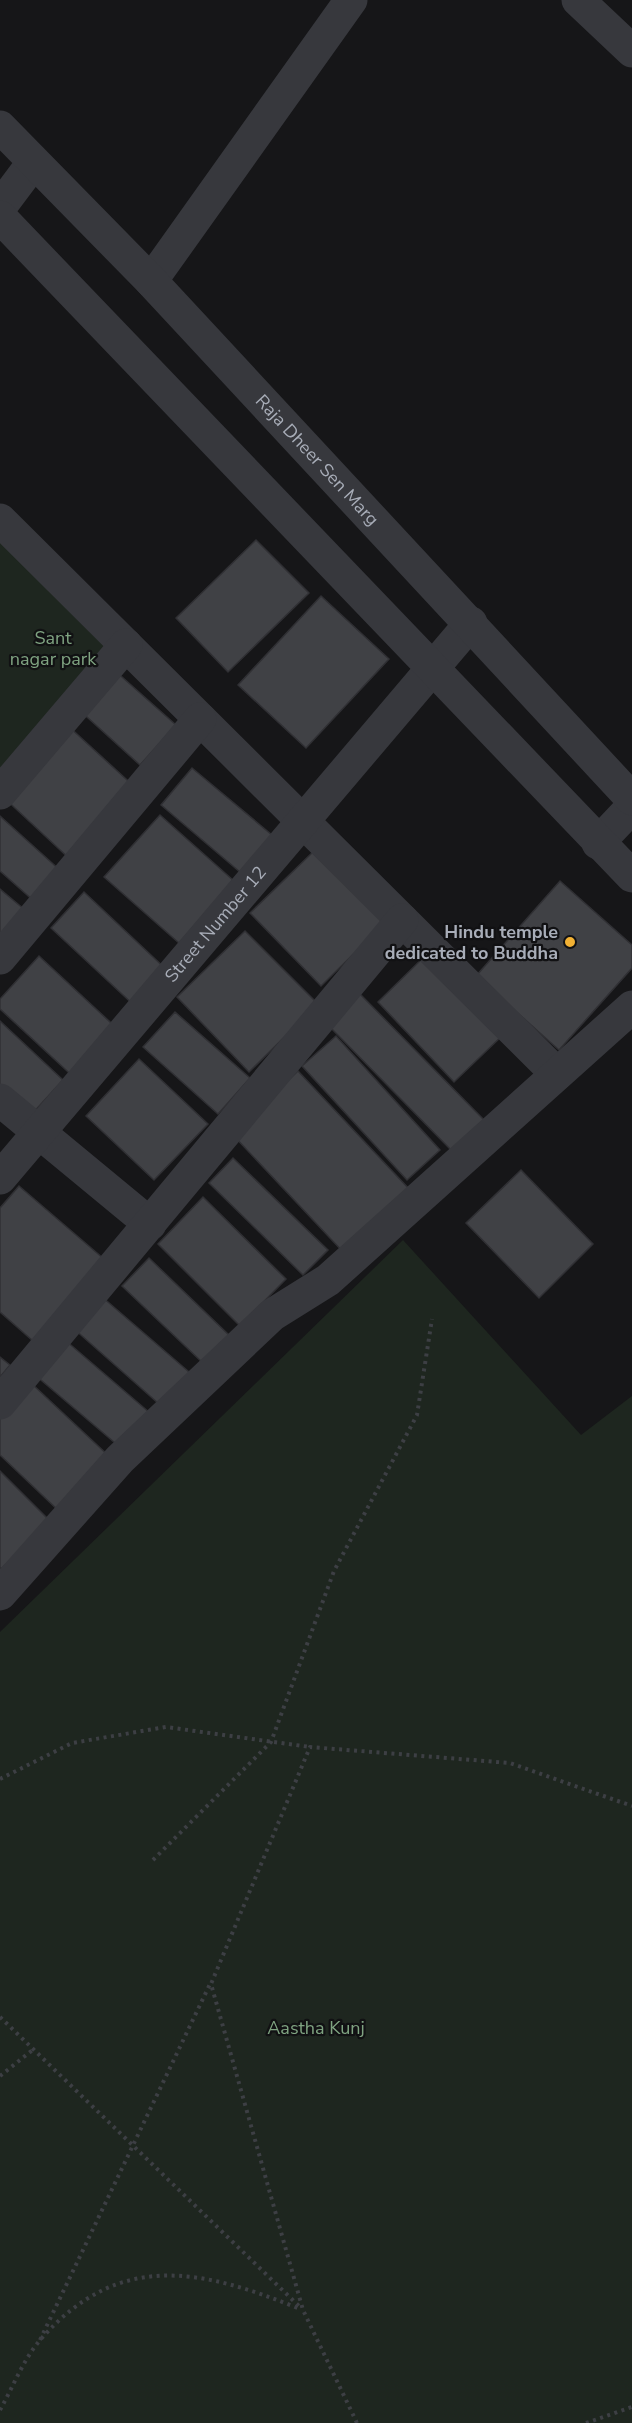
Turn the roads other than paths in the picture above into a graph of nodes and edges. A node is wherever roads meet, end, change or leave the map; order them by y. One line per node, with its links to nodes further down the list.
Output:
1 (351, 0): 8 (street)
2 (578, 0): 3 (street)
3 (632, 51)
4 (0, 127): 5 (street, Raja Dheer Sen Marg)
5 (33, 163): 6 (street); 8 (street, Raja Dheer Sen Marg)
6 (0, 207)
7 (0, 216): 12 (street)
8 (152, 281): 10 (street, Raja Dheer Sen Marg)
9 (0, 520): 11 (street)
10 (471, 623): 12 (street, Street Number 12); 15 (street, Raja Dheer Sen Marg)
11 (126, 645): 13 (street); 14 (street)
12 (433, 670): 17 (street, Street Number 12); 18 (street)
13 (200, 718): 17 (street); 21 (street)
14 (0, 793)
15 (632, 799)
16 (632, 807): 18 (street)
17 (303, 823): 20 (street); 25 (street, Street Number 12)
18 (598, 843): 19 (street)
19 (632, 876)
20 (402, 920): 23 (street); 27 (street)
21 (0, 958)
22 (632, 1007): 23 (street)
23 (557, 1074): 29 (street)
24 (0, 1100): 25 (street)
25 (39, 1133): 26 (street, Street Number 12); 27 (street)
26 (0, 1178)
27 (150, 1224): 28 (street)
28 (0, 1403)
29 (0, 1594)

